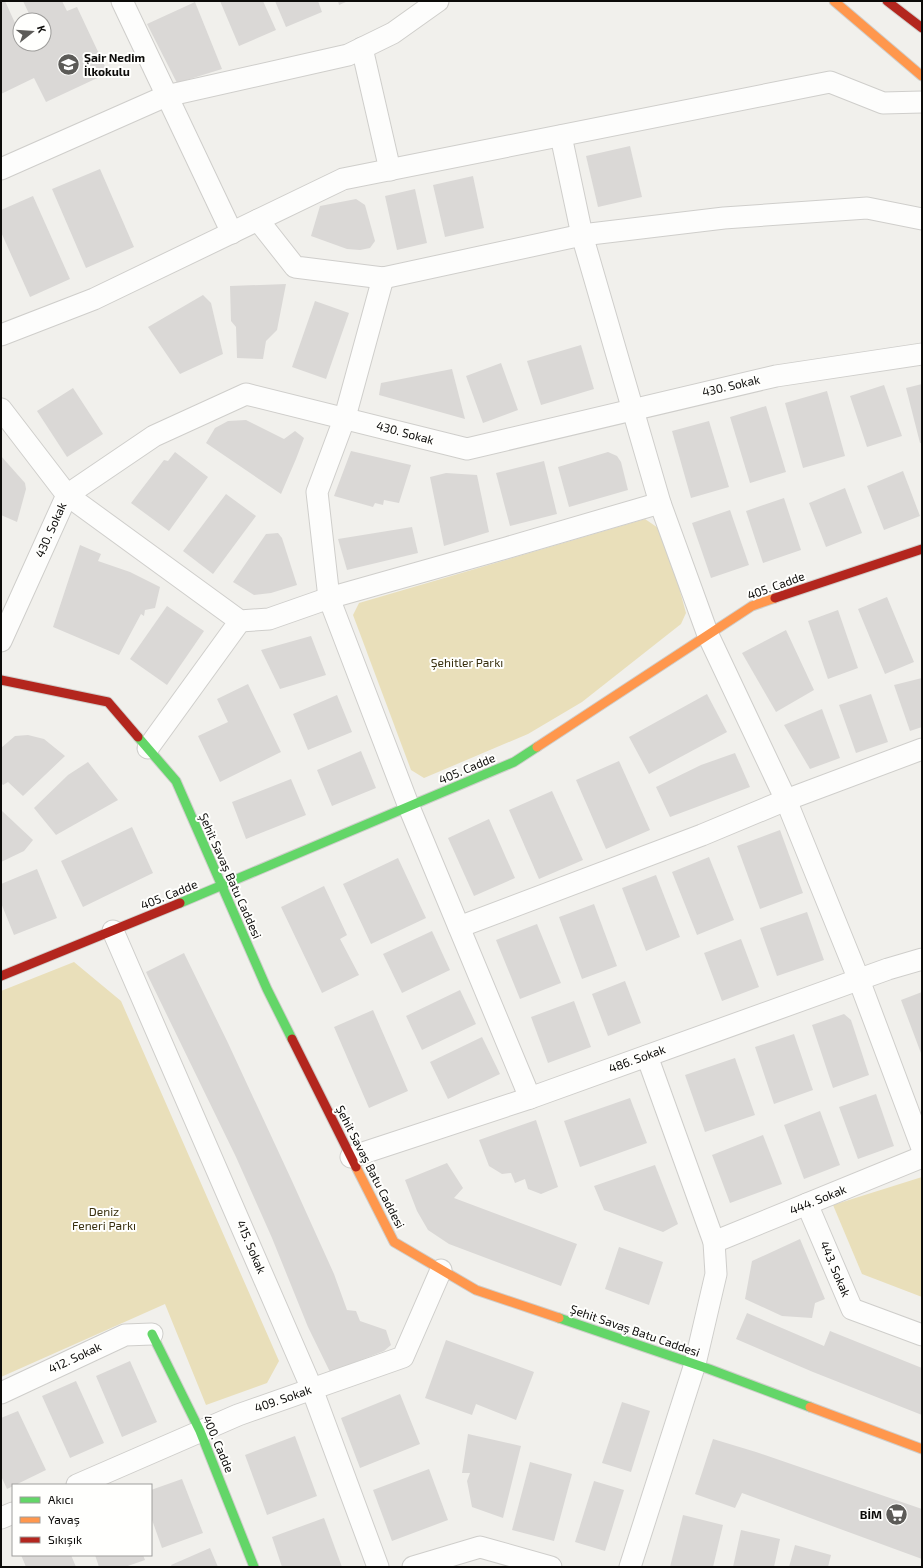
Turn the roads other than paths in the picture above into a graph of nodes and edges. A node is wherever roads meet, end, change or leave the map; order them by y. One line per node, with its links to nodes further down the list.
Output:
1 (122, 1): 8 (street)
2 (438, 1): 6 (street)
3 (888, 1): 5 (street)
4 (838, 2): 7 (street)
5 (922, 28)
6 (362, 48): 8 (street); 12 (street)
7 (922, 76)
8 (166, 96): 11 (street); 15 (street)
9 (922, 102): 10 (street)
10 (561, 136): 12 (street); 16 (street)
11 (1, 169)
12 (390, 170): 14 (street)
13 (922, 218): 16 (street)
14 (258, 220): 15 (street); 17 (street)
15 (232, 233): 18 (street)
16 (582, 235): 17 (street); 21 (street)
17 (383, 278): 22 (street)
18 (1, 335)
19 (922, 354): 21 (street, 430. Sokak)
20 (1, 409): 23 (street)
21 (633, 410): 22 (street, 430. Sokak); 24 (street)
22 (345, 417): 23 (street, 430. Sokak); 26 (street)
23 (67, 495): 27 (street); 29 (street, 430. Sokak)
24 (660, 503): 26 (street); 28 (street)
25 (922, 549): 28 (street, 405. Cadde)
26 (329, 598): 27 (street); 34 (street)
27 (240, 621): 31 (street)
28 (708, 635): 33 (street); 34 (street, 405. Cadde)
29 (1, 641)
30 (1, 680): 31 (street, Şehit Savaş Batu Caddesi)
31 (148, 748): 35 (street, Şehit Savaş Batu Caddesi)
32 (922, 749): 33 (street)
33 (786, 800): 36 (street); 40 (street)
34 (409, 806): 35 (street, 405. Cadde); 36 (street)
35 (222, 886): 37 (street, 405. Cadde); 44 (street, Şehit Savaş Batu Caddesi)
36 (459, 927): 42 (street)
37 (113, 931): 39 (street, 405. Cadde); 52 (street, 415. Sokak)
38 (922, 959): 40 (street, 486. Sokak)
39 (4, 970)
40 (859, 980): 41 (street, 486. Sokak); 43 (street)
41 (647, 1056): 42 (street, 486. Sokak); 47 (street)
42 (530, 1098): 44 (street, 486. Sokak)
43 (922, 1148)
44 (351, 1157): 48 (street, Şehit Savaş Batu Caddesi)
45 (922, 1157): 46 (street, 444. Sokak)
46 (807, 1204): 47 (street, 444. Sokak); 50 (street, 443. Sokak)
47 (714, 1242): 51 (street)
48 (441, 1270): 51 (street, Şehit Savaş Batu Caddesi); 52 (street, 409. Sokak)
49 (152, 1334): 53 (street, 412. Sokak); 54 (street, 400. Cadde)
50 (922, 1335)
51 (695, 1364): 55 (street, Şehit Savaş Batu Caddesi); 63 (street)
52 (312, 1389): 54 (street, 409. Sokak); 60 (street, 415. Sokak)
53 (1, 1393)
54 (200, 1431): 56 (street, 409. Sokak); 59 (street, 400. Cadde)
55 (922, 1449)
56 (79, 1484)
57 (12, 1513): 58 (street)
58 (1, 1518)
59 (254, 1567)
60 (378, 1567)
61 (413, 1567): 62 (street)
62 (551, 1567)
63 (630, 1567)

